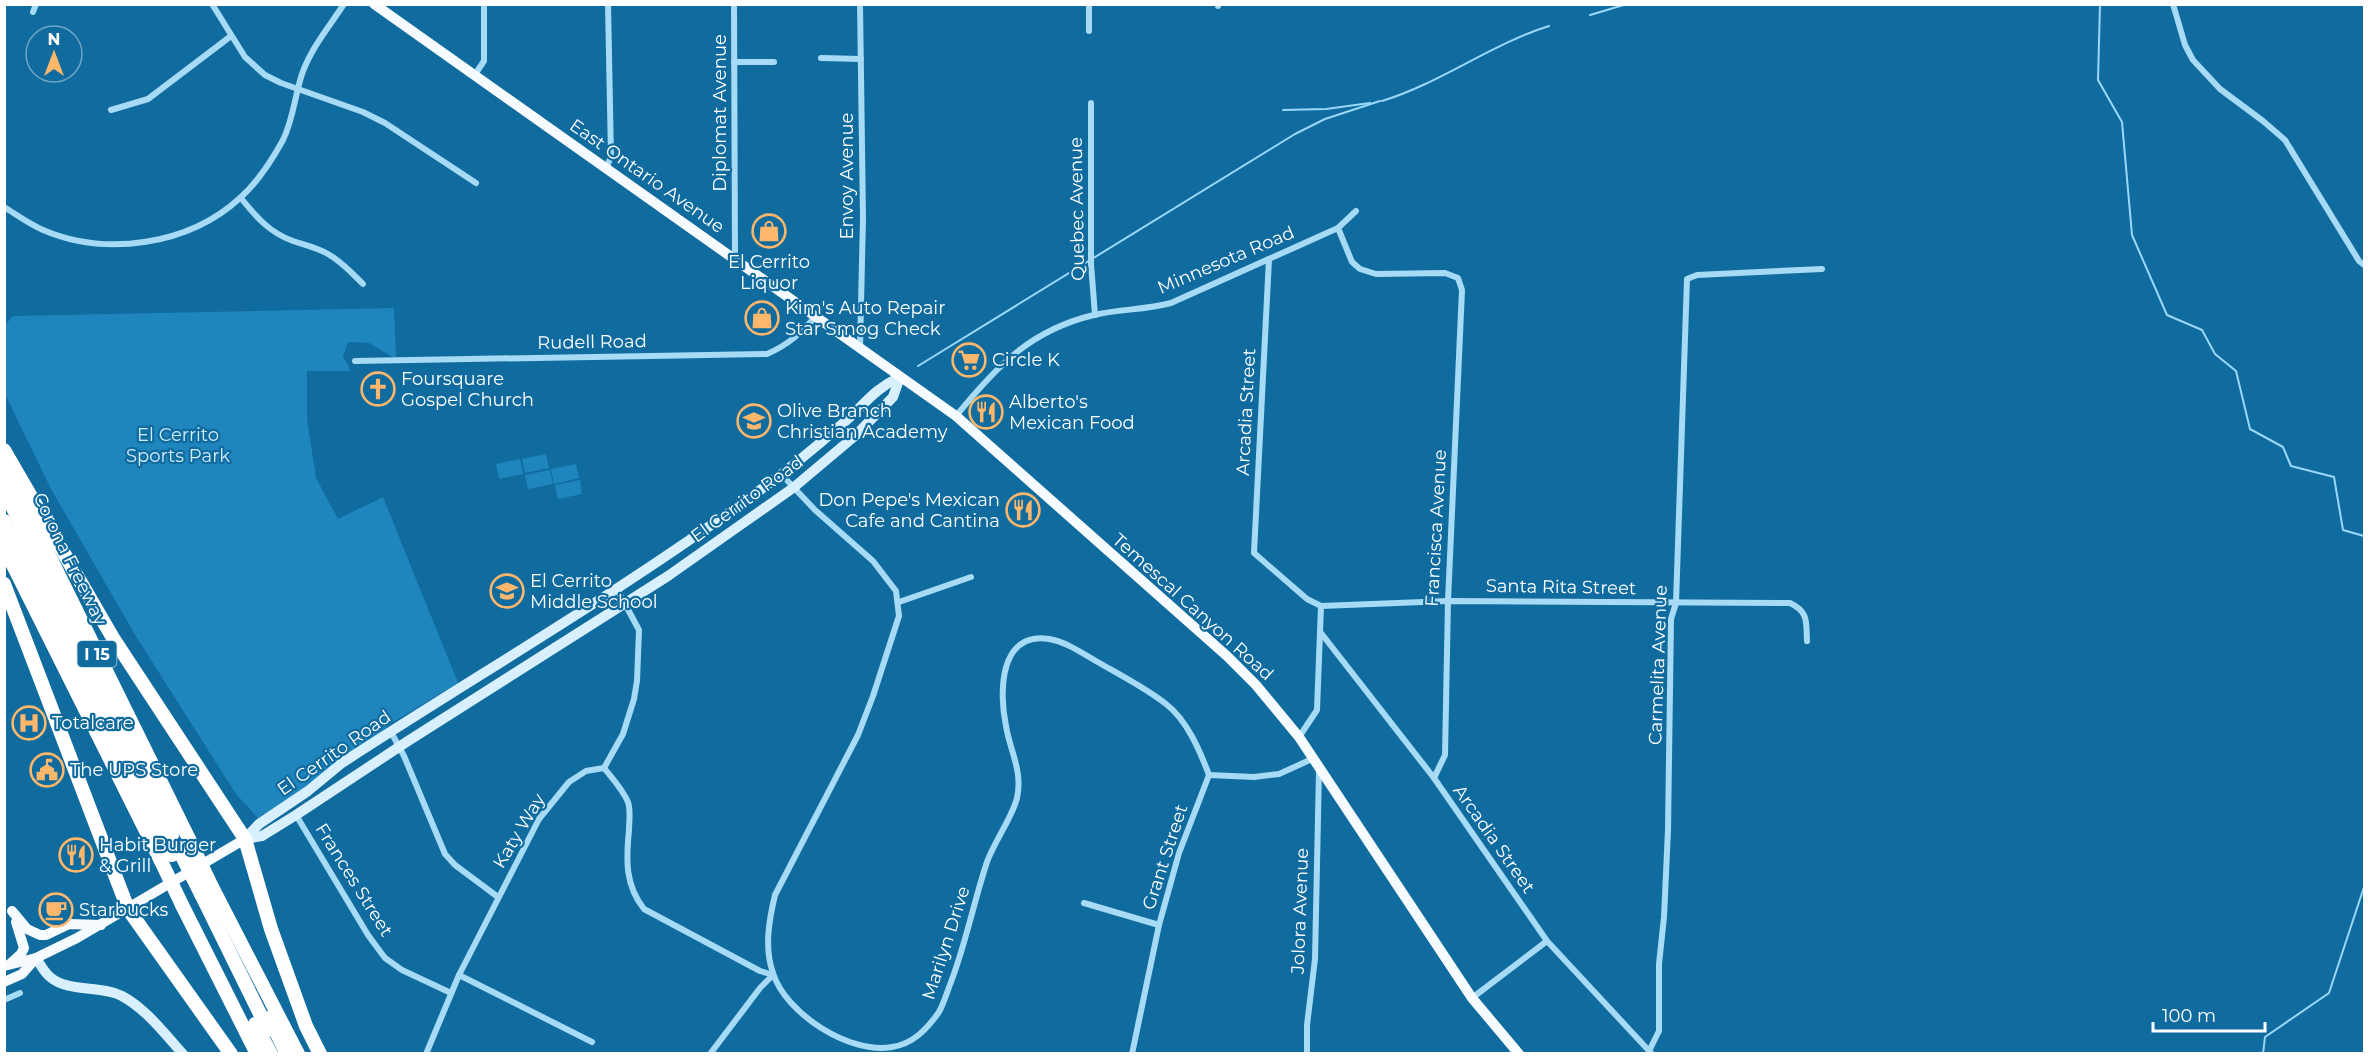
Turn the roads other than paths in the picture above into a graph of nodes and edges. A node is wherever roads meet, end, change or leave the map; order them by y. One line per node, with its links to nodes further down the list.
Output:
1 (36, 4): 11 (street)
2 (212, 4): 13 (street)
3 (344, 4): 19 (street)
4 (374, 4): 18 (main road, East Ontario Avenue)
5 (484, 4): 18 (street)
6 (608, 4): 22 (street)
7 (734, 4): 16 (street, Diplomat Avenue)
8 (860, 4): 15 (street, Envoy Avenue)
9 (1089, 4): 12 (street)
10 (2173, 4): 30 (street)
11 (33, 12)
12 (1089, 31)
13 (231, 36): 19 (street); 21 (street)
14 (821, 58): 15 (street)
15 (861, 59): 35 (street, Envoy Avenue)
16 (735, 62): 17 (street); 28 (street, Diplomat Avenue)
17 (774, 62)
18 (474, 76): 22 (main road, East Ontario Avenue)
19 (297, 88): 23 (street); 24 (street)
20 (1091, 102): 33 (street, Quebec Avenue)
21 (111, 110)
22 (606, 168): 28 (main road, East Ontario Avenue)
23 (476, 183)
24 (241, 198): 25 (street); 32 (street)
25 (4, 207)
26 (1356, 211): 27 (street, Minnesota Road)
27 (1338, 228): 29 (street, Minnesota Road); 50 (street, Francisca Avenue)
28 (735, 258): 34 (main road, East Ontario Avenue)
29 (1269, 259): 33 (street, Minnesota Road); 54 (street, Arcadia Street)
30 (2362, 263)
31 (1822, 269): 53 (street, Carmelita Avenue)
32 (363, 284)
33 (1095, 315): 38 (street, Minnesota Road)
34 (816, 316): 35 (main road, East Ontario Avenue); 36 (street, Rudell Road)
35 (860, 348): 37 (main road, East Ontario Avenue)
36 (356, 361)
37 (900, 377): 38 (main road, Temescal Canyon Road); 41 (main road, El Cerrito Road); 42 (main road, El Cerrito Road)
38 (956, 416): 58 (main road, Temescal Canyon Road)
39 (4, 450): 67 (highway)
40 (4, 465): 68 (highway, Corona Freeway / I 15)
41 (782, 475): 42 (street); 49 (main road, El Cerrito Road)
42 (793, 488): 51 (street); 52 (main road, El Cerrito Road)
43 (4, 490): 68 (highway)
44 (4, 521): 47 (highway)
45 (4, 547): 59 (highway, Corona Freeway / I 15)
46 (971, 577): 51 (street)
47 (35, 583): 59 (highway); 68 (highway)
48 (4, 584): 72 (highway)
49 (617, 589): 52 (street); 57 (main road, El Cerrito Road)
50 (1448, 601): 53 (street, Santa Rita Street); 54 (street, Santa Rita Street); 65 (street, Francisca Avenue)
51 (898, 602): 79 (street, Marilyn Drive)
52 (625, 603): 60 (main road, El Cerrito Road); 62 (street)
53 (1676, 603): 56 (street, Santa Rita Street); 86 (street, Carmelita Avenue)
54 (1320, 606): 55 (street)
55 (1320, 633): 58 (street); 65 (street, Arcadia Street)
56 (1807, 641)
57 (391, 732): 60 (street); 67 (main road, El Cerrito Road)
58 (1299, 737): 61 (main road, Temescal Canyon Road)
59 (101, 740): 68 (highway, Corona Freeway / I 15)
60 (400, 746): 66 (main road, El Cerrito Road); 70 (street)
61 (1312, 759): 63 (main road, Temescal Canyon Road); 64 (street)
62 (604, 768): 70 (street, Katy Way); 79 (street)
63 (1319, 770): 83 (main road, Temescal Canyon Road); 98 (street, Jolora Avenue)
64 (1209, 775): 74 (street, Grant Street); 79 (street, Marilyn Drive)
65 (1434, 778): 75 (street, Arcadia Street)
66 (297, 815): 67 (main road, El Cerrito Road); 82 (street, Frances Street)
67 (244, 839): 72 (main road, El Cerrito Road); 94 (highway)
68 (177, 851): 69 (highway, Corona Freeway / I 15, bridge); 69 (highway, Corona Freeway / I 15, bridge)
69 (199, 895): 89 (highway, Corona Freeway / I 15); 90 (highway); 91 (highway); 92 (highway); 93 (highway, Corona Freeway / I 15)
70 (498, 897): 78 (street, Katy Way)
71 (1084, 903): 74 (street)
72 (128, 909): 73 (main road, El Cerrito Road); 88 (highway)
73 (101, 925): 76 (main road, El Cerrito Road); 77 (main road)
74 (1160, 925): 97 (street, Grant Street)
75 (1547, 941): 83 (street); 86 (street, Arcadia Street)
76 (36, 958): 77 (main road); 80 (main road); 87 (main road)
77 (7, 964)
78 (459, 975): 82 (street, Katy Way); 85 (street)
79 (773, 975): 96 (street)
80 (4, 982)
81 (20, 993): 84 (street)
82 (451, 993): 95 (street, Katy Way)
83 (1472, 998): 99 (main road, Temescal Canyon Road)
84 (4, 1000)
85 (592, 1042)
86 (1650, 1052)
87 (183, 1053)
88 (231, 1053)
89 (257, 1053)
90 (271, 1053)
91 (280, 1053)
92 (287, 1053)
93 (298, 1053)
94 (320, 1053)
95 (426, 1053)
96 (710, 1053)
97 (1132, 1053)
98 (1307, 1053)
99 (1519, 1053)

